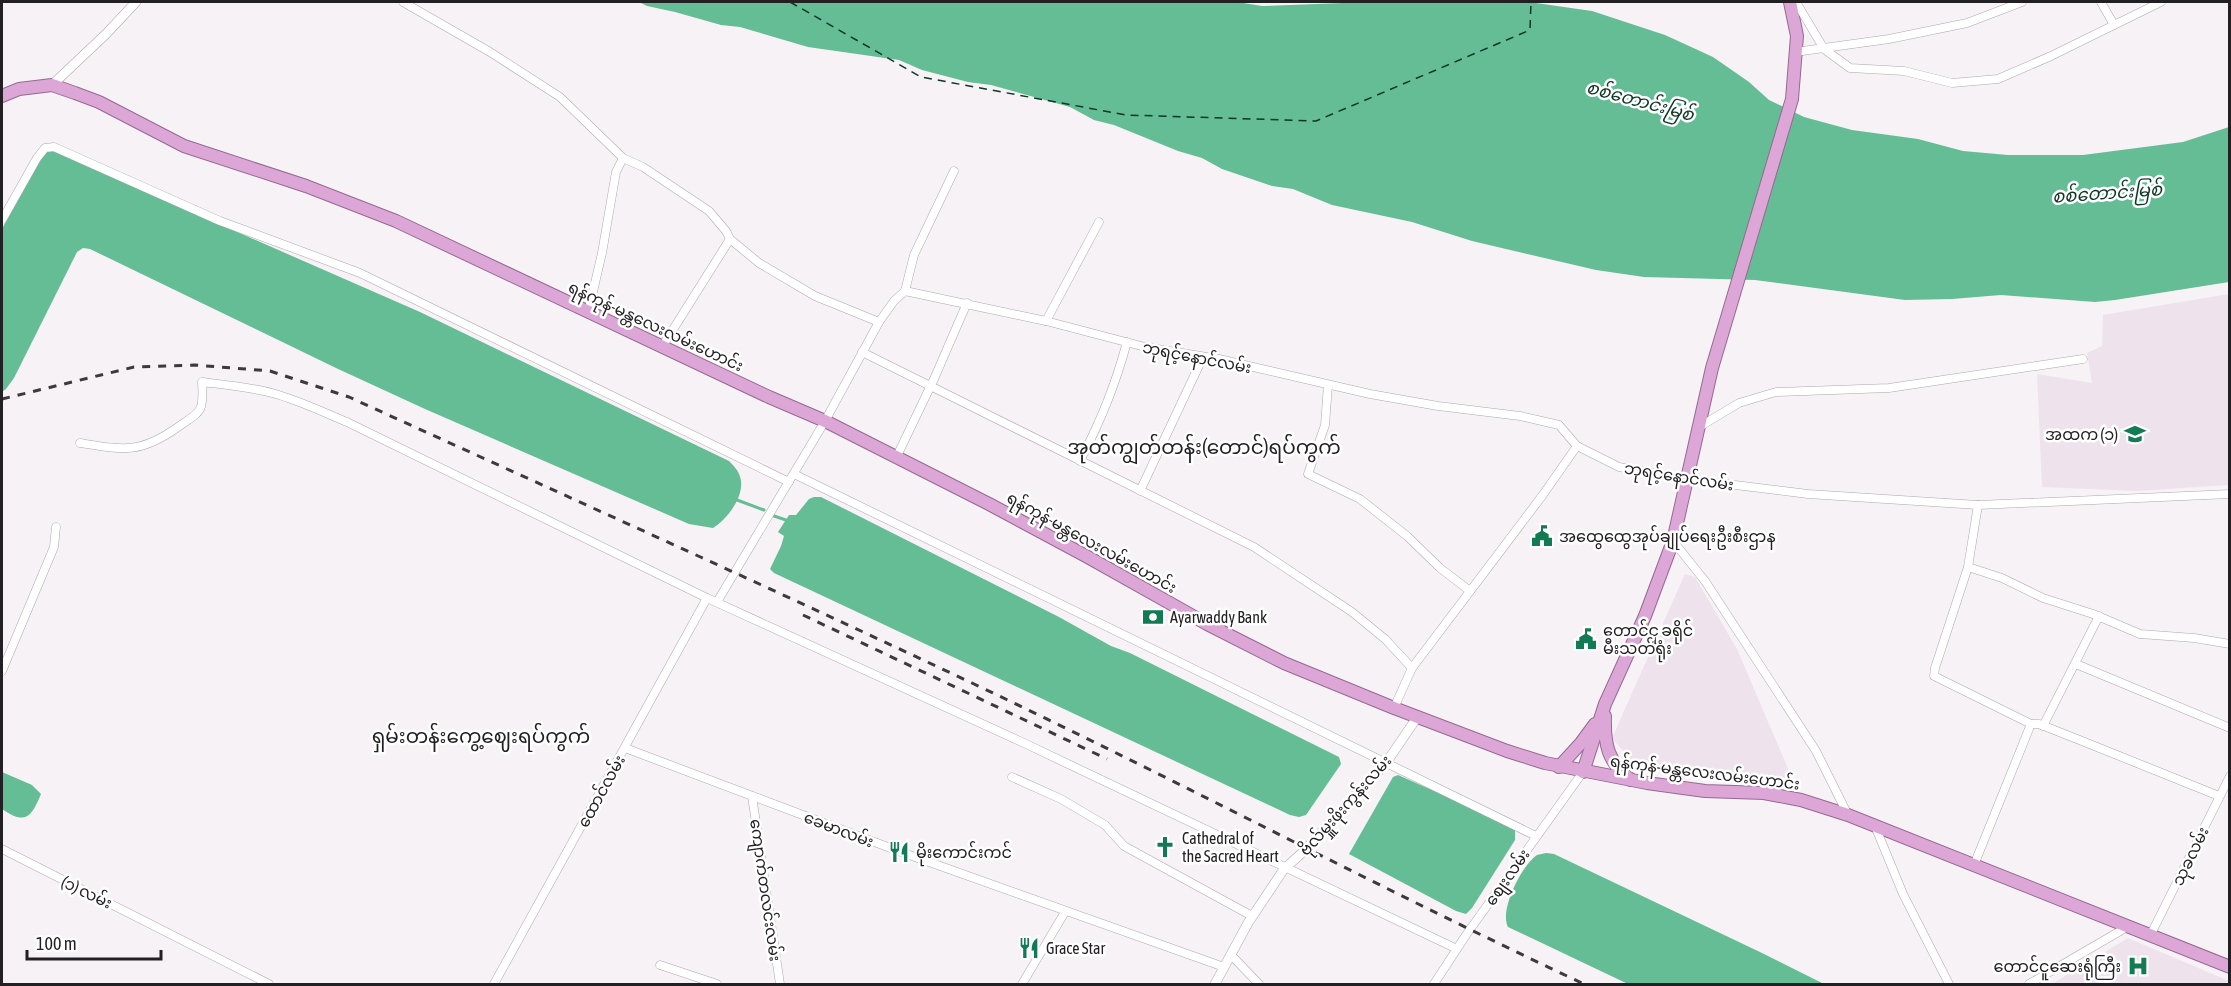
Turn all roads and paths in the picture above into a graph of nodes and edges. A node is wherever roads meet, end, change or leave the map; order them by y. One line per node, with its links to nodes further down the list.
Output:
1 (136, 2): 11 (street)
2 (403, 2): 13 (street)
3 (1790, 2): 10 (highway)
4 (1796, 2): 9 (street)
5 (2022, 2): 9 (street)
6 (2101, 2): 8 (street)
7 (2161, 2): 8 (street)
8 (2114, 25): 9 (street)
9 (1824, 49): 10 (street)
10 (1796, 52): 31 (highway)
11 (52, 85): 12 (highway, ရန်ကုန်-မန္တလေးလမ်းဟောင်း); 20 (highway, ရန်ကုန်-မန္တလေးလမ်းဟောင်း)
12 (2, 96)
13 (622, 158): 17 (street); 20 (street)
14 (954, 171): 18 (street)
15 (2, 220): 38 (street)
16 (1099, 222): 21 (street)
17 (730, 239): 22 (street); 24 (street)
18 (905, 291): 19 (street, ဘုရင့်နောင်လမ်း); 22 (street)
19 (967, 303): 21 (street, ဘုရင့်နောင်လမ်း); 28 (street)
20 (588, 313): 24 (highway, ရန်ကုန်-မန္တလေးလမ်းဟောင်း)
21 (1046, 321): 23 (street, ဘုရင့်နောင်လမ်း)
22 (879, 322): 25 (street)
23 (1127, 342): 26 (street, ဘုရင့်နောင်လမ်း); 35 (street)
24 (662, 347): 30 (highway, ရန်ကုန်-မန္တလေးလမ်းဟောင်း)
25 (862, 352): 28 (street); 30 (street)
26 (1203, 357): 29 (street, ဘုရင့်နောင်လမ်း); 39 (street)
27 (2083, 359): 31 (street)
28 (931, 385): 34 (street); 35 (street)
29 (1328, 385): 33 (street, ဘုရင့်နောင်လမ်း); 45 (street)
30 (825, 421): 34 (highway, ရန်ကုန်-မန္တလေးလမ်းဟောင်း); 36 (street)
31 (1697, 428): 37 (highway)
32 (80, 443): 46 (street)
33 (1577, 446): 37 (street, ဘုရင့်နောင်လမ်း); 45 (street)
34 (896, 458): 54 (highway, ရန်ကုန်-မန္တလေးလမ်းဟောင်း)
35 (1080, 460): 39 (street)
36 (794, 474): 38 (street); 60 (street)
37 (1686, 478): 41 (street, ဘုရင့်နောင်လမ်း); 43 (highway)
38 (789, 482): 47 (street)
39 (1140, 490): 51 (street)
40 (2229, 494): 41 (street, ဘုရင့်နောင်လမ်း)
41 (1978, 505): 44 (street)
42 (56, 527): 52 (street)
43 (1673, 541): 53 (highway); 68 (street)
44 (1968, 567): 48 (street); 56 (street)
45 (1470, 591): 51 (street)
46 (707, 598): 47 (street); 59 (street, ထောင်လမ်း)
47 (717, 602): 73 (street)
48 (2099, 616): 49 (street); 50 (street)
49 (2229, 644)
50 (2076, 664): 57 (street); 58 (street)
51 (1412, 668): 54 (street)
52 (2, 671)
53 (1605, 704): 61 (highway); 62 (highway); 65 (highway)
54 (1394, 708): 55 (highway, ရန်ကုန်-မန္တလေးလမ်းဟောင်း)
55 (1418, 716): 60 (street, ဗိုလ်မှူးဖိုးကွန်းလမ်း); 61 (highway, ရန်ကုန်-မန္တလေးလမ်းဟောင်း)
56 (2031, 724): 57 (street); 72 (street)
57 (2043, 726): 67 (street)
58 (2229, 728)
59 (625, 748): 66 (street, ခေမာလမ်း); 84 (street, ထောင်လမ်း)
60 (1386, 763): 70 (street); 73 (street, ဗိုလ်မှူးဖိုးကွန်းလမ်း)
61 (1559, 766): 62 (highway, ရန်ကုန်-မန္တလေးလမ်းဟောင်း)
62 (1583, 772): 65 (highway, ရန်ကုန်-မန္တလေးလမ်းဟောင်း); 70 (street, စျေးလမ်း)
63 (2229, 776): 67 (street, သုခလမ်း)
64 (1012, 777): 75 (street)
65 (1632, 780): 68 (highway, ရန်ကုန်-မန္တလေးလမ်းဟောင်း)
66 (752, 796): 74 (street, ခေမာလမ်း); 86 (street, ကျောက်တလင်းလမ်း)
67 (2219, 796): 77 (street, သုခလမ်း)
68 (1848, 815): 69 (highway, ရန်ကုန်-မန္တလေးလမ်းဟောင်း)
69 (1875, 826): 72 (highway, ရန်ကုန်-မန္တလေးလမ်းဟောင်း); 91 (street)
70 (1536, 836): 78 (street, စျေးလမ်း)
71 (2, 849): 83 (street, (၁) လမ်း)
72 (1974, 865): 76 (highway, ရန်ကုန်-မန္တလေးလမ်းဟောင်း)
73 (1284, 869): 75 (street, ဗိုလ်မှူးဖိုးကွန်းလမ်း); 78 (street)
74 (1065, 912): 81 (street, ခေမာလမ်း); 87 (street)
75 (1252, 916): 79 (street, ဗိုလ်မှူးဖိုးကွန်းလမ်း)
76 (2127, 927): 77 (highway, ရန်ကုန်-မန္တလေးလမ်းဟောင်း); 92 (street)
77 (2150, 936): 82 (highway, ရန်ကုန်-မန္တလေးလမ်းဟောင်း)
78 (1456, 949): 90 (street, စျေးလမ်း)
79 (1231, 955): 81 (street, ဗိုလ်မှူးဖိုးကွန်းလမ်း); 89 (street)
80 (660, 965): 85 (street)
81 (1224, 967): 88 (street, ဗိုလ်မှူးဖိုးကွန်းလမ်း)
82 (2229, 967)
83 (269, 984)
84 (494, 984)
85 (717, 984)
86 (780, 984)
87 (1022, 984)
88 (1215, 984)
89 (1259, 984)
90 (1434, 984)
91 (1949, 984)
92 (2029, 984)

